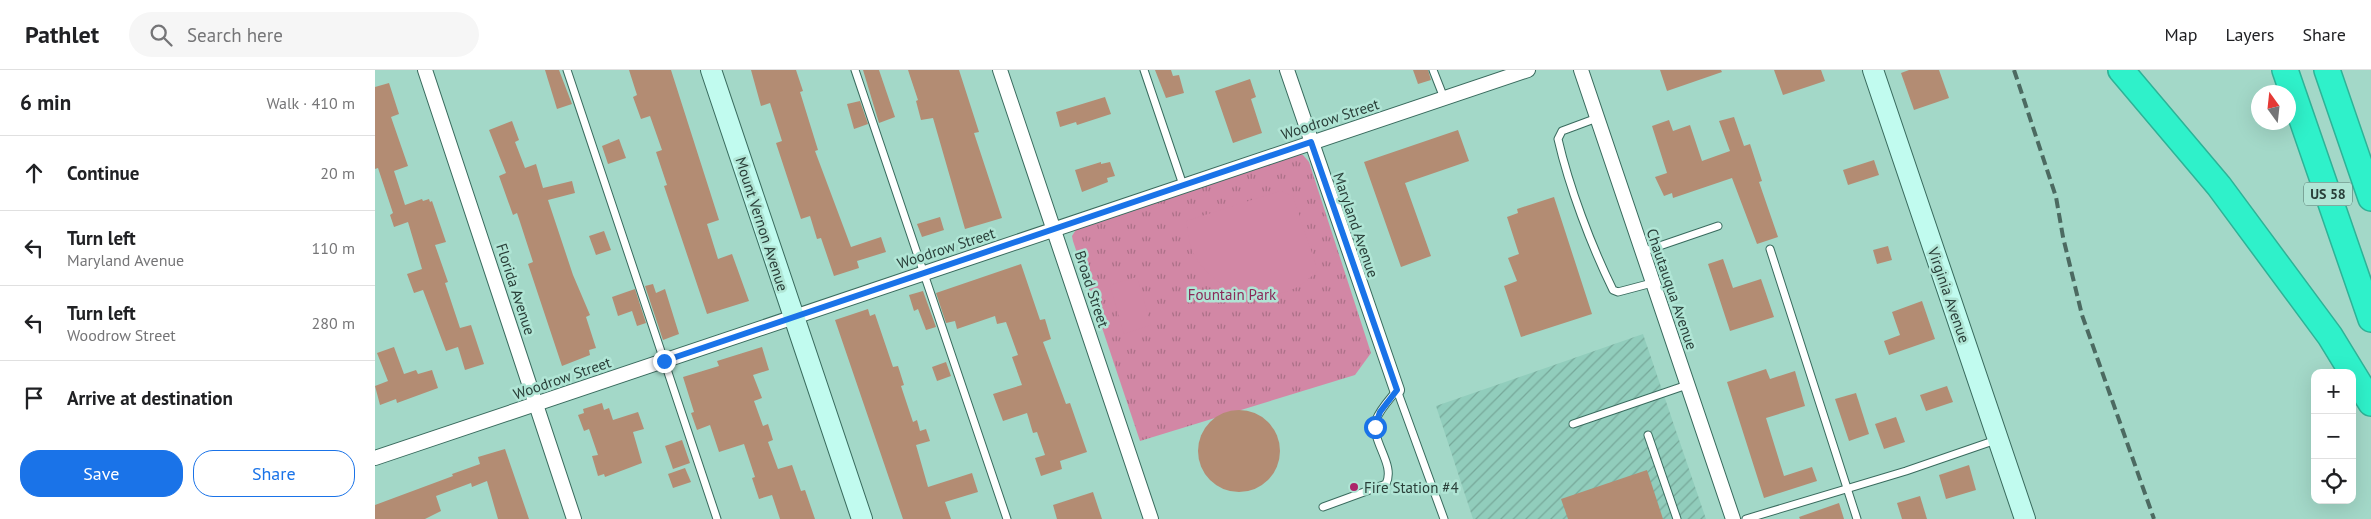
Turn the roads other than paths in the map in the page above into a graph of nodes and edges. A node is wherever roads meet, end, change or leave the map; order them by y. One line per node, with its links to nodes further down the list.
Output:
1 (425, 70): 34 (street, Florida Avenue)
2 (567, 70): 30 (lane)
3 (711, 70): 28 (street, Mount Vernon Avenue)
4 (855, 70): 26 (lane)
5 (1000, 70): 23 (street, Broad Street)
6 (1144, 70): 20 (lane)
7 (1287, 70): 19 (street, Maryland Avenue)
8 (1433, 70): 16 (lane)
9 (1528, 70): 16 (street, Woodrow Street)
10 (1581, 70): 18 (street, Chautauqua Avenue)
11 (1873, 70): 37 (street, Virginia Avenue)
12 (2121, 70): 33 (highway)
13 (2285, 70): 29 (highway, US 58)
14 (2327, 70): 17 (highway, US 58)
15 (2335, 70): 17 (highway)
16 (1444, 98): 19 (street, Woodrow Street)
17 (2344, 116): 21 (highway, US 58)
18 (1597, 118): 25 (street, Chautauqua Avenue); 27 (lane)
19 (1311, 142): 20 (street, Woodrow Street); 32 (street, Maryland Avenue)
20 (1183, 186): 23 (street, Woodrow Street)
21 (2371, 198)
22 (1718, 226): 25 (lane)
23 (1055, 228): 26 (street, Woodrow Street); 45 (street, Broad Street)
24 (1770, 249): 39 (lane)
25 (1642, 252): 27 (street, Chautauqua Avenue)
26 (925, 272): 28 (street, Woodrow Street); 44 (lane)
27 (1652, 283): 31 (street, Chautauqua Avenue)
28 (793, 316): 30 (street, Woodrow Street); 43 (street, Mount Vernon Avenue)
29 (2371, 319)
30 (664, 361): 34 (street, Woodrow Street); 42 (lane)
31 (1687, 385): 35 (lane); 48 (street, Chautauqua Avenue)
32 (1397, 390): 40 (lane); 46 (lane)
33 (2371, 403)
34 (536, 405): 38 (street, Woodrow Street); 41 (street, Florida Avenue)
35 (1573, 424)
36 (1649, 435): 47 (lane)
37 (1998, 439): 39 (lane); 51 (street, Virginia Avenue)
38 (375, 458)
39 (1847, 489): 49 (lane); 50 (lane)
40 (1323, 507)
41 (574, 519)
42 (717, 519)
43 (862, 519)
44 (1007, 519)
45 (1151, 519)
46 (1444, 519)
47 (1677, 519)
48 (1733, 519)
49 (1746, 519)
50 (1857, 519)
51 (2025, 519)

